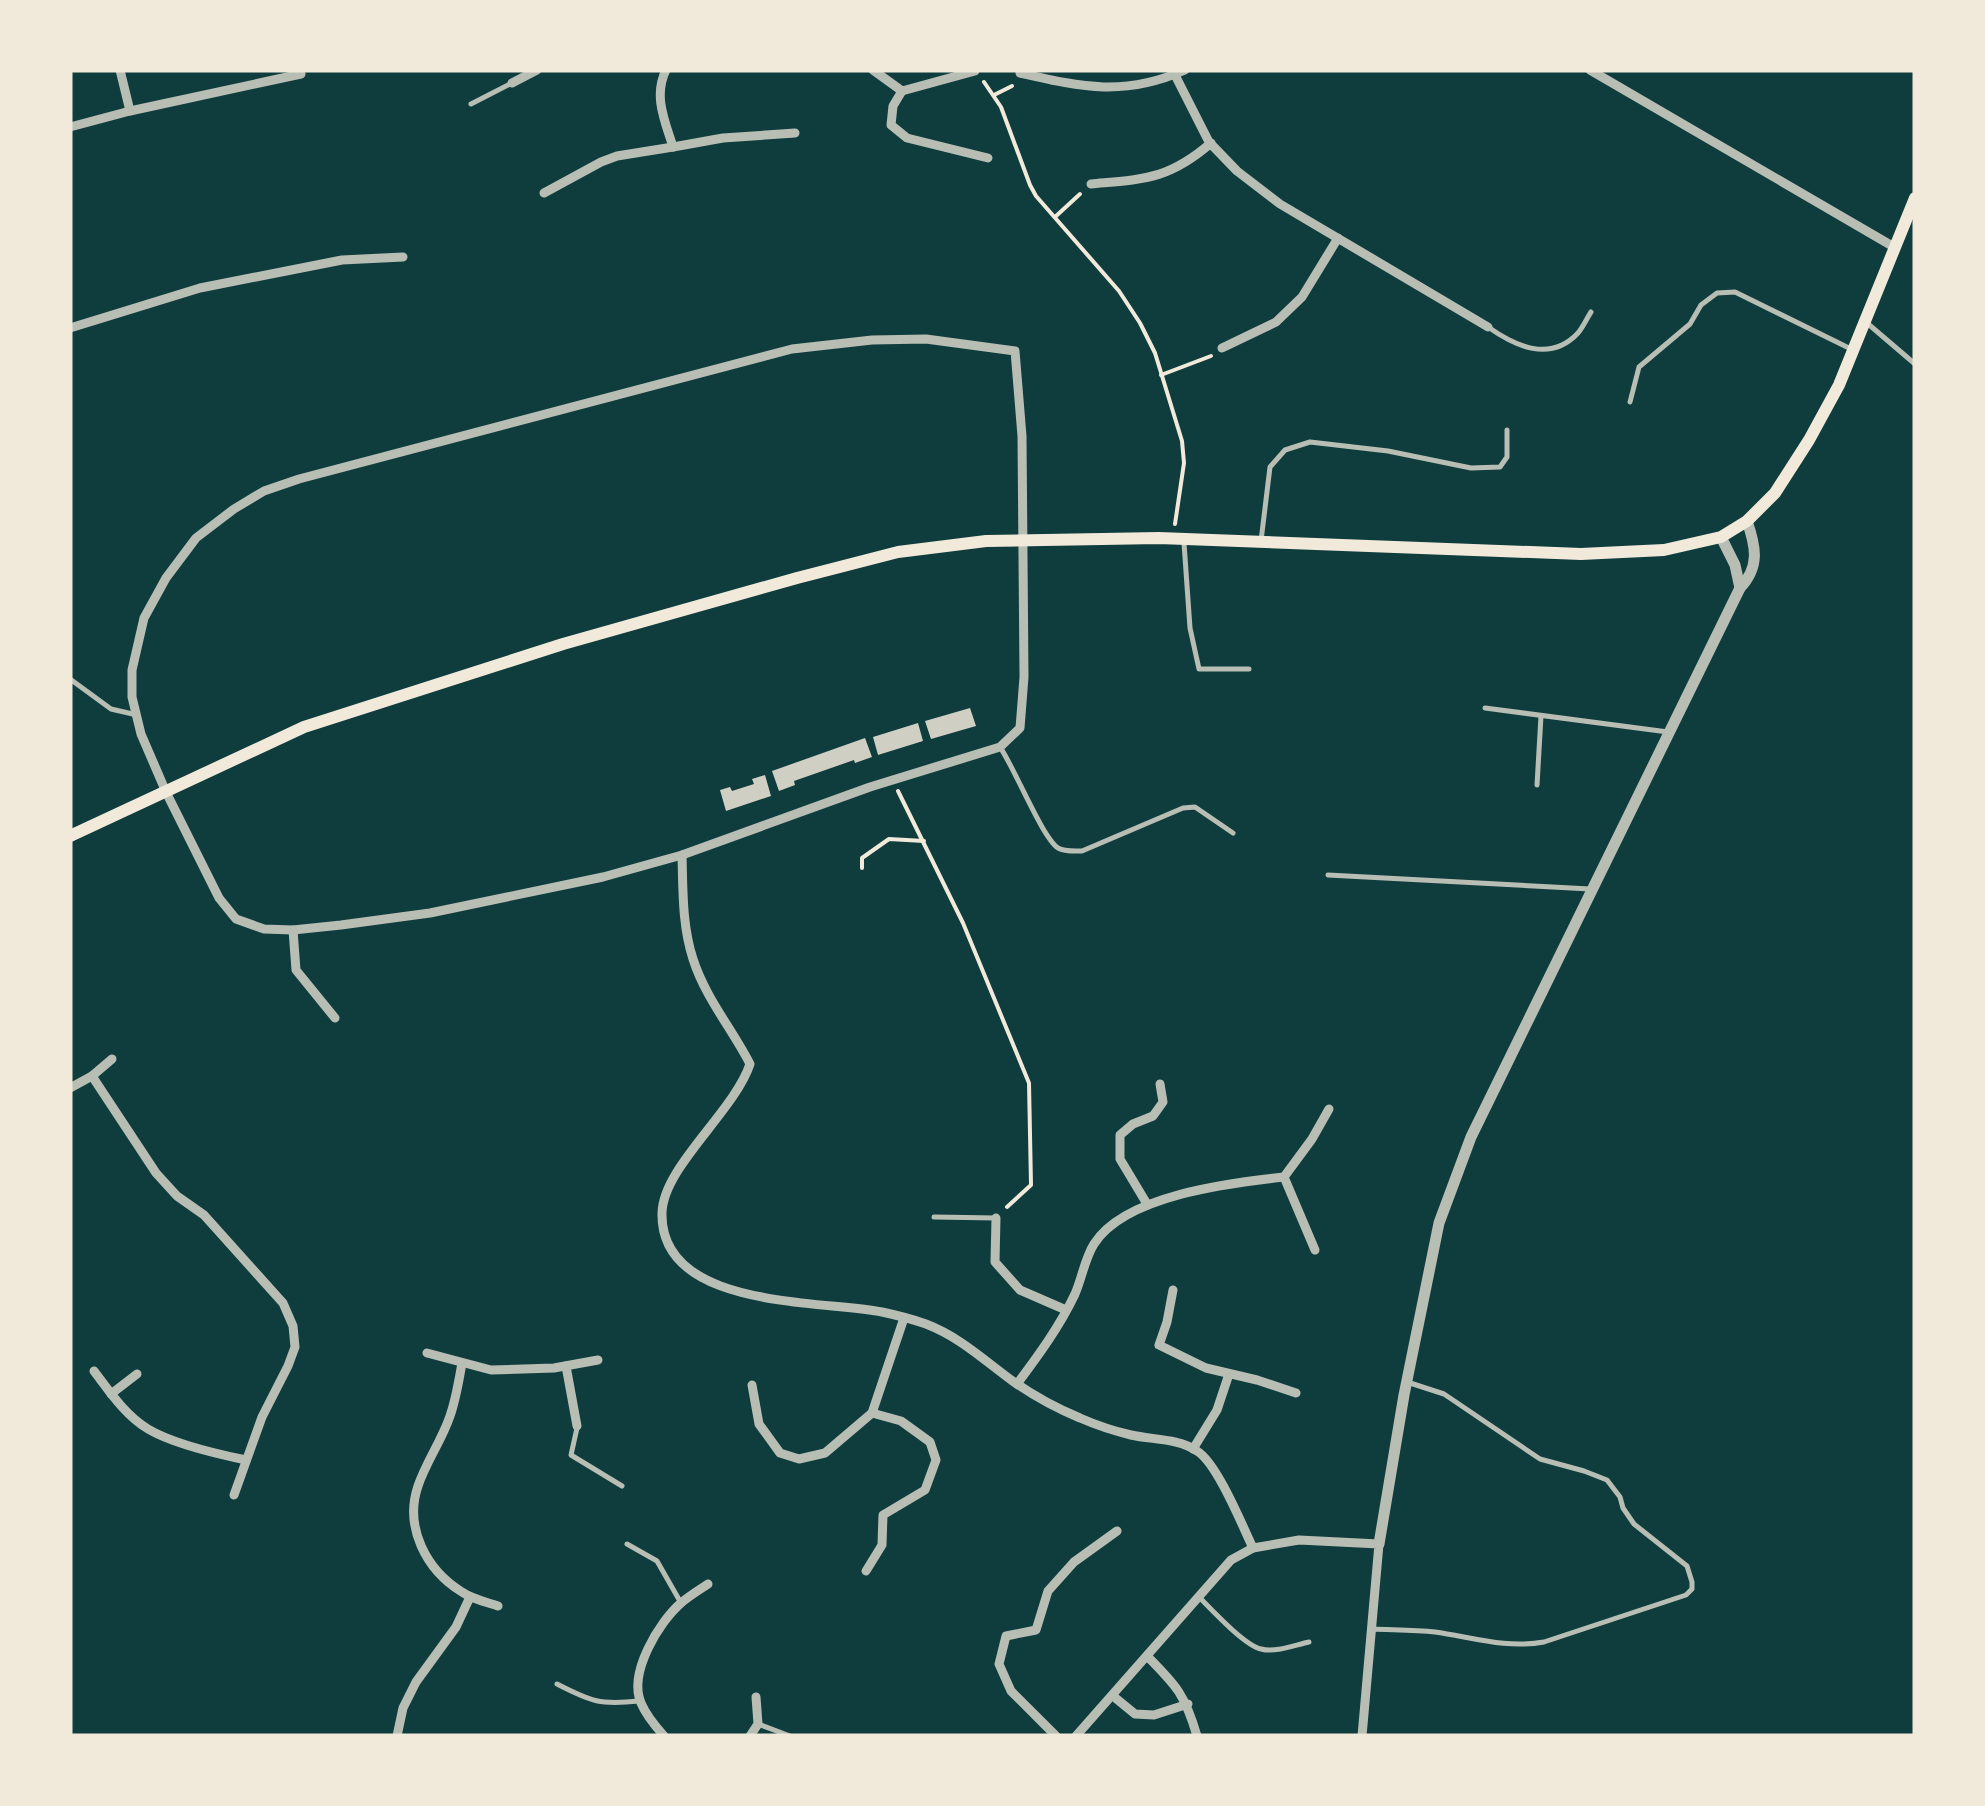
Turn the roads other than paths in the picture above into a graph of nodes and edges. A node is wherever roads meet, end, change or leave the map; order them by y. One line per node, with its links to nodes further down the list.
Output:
1 (120, 70): 13 (street)
2 (537, 70): 10 (street)
3 (666, 70): 17 (street)
4 (873, 70): 11 (street)
5 (977, 70): 11 (street)
6 (1590, 70): 23 (street)
7 (1016, 72): 8 (street)
8 (1180, 72): 16 (street)
9 (301, 74): 13 (street)
10 (512, 83): 12 (lane)
11 (902, 91): 18 (street)
12 (471, 104)
13 (130, 111): 14 (street)
14 (70, 127)
15 (795, 134): 17 (street)
16 (1211, 144): 19 (street); 22 (street)
17 (674, 146): 20 (street)
18 (988, 158)
19 (1091, 184)
20 (544, 193)
21 (1915, 198): 23 (main road)
22 (1338, 238): 27 (street); 29 (street)
23 (1894, 247): 26 (main road)
24 (403, 257): 28 (street)
25 (1591, 312): 27 (lane)
26 (1864, 321): 30 (main road); 31 (lane)
27 (1488, 327)
28 (70, 328)
29 (1222, 348)
30 (1853, 350): 32 (lane); 34 (main road)
31 (1915, 364)
32 (1630, 402)
33 (1506, 430): 37 (lane)
34 (1748, 521): 35 (main road); 39 (street)
35 (1721, 537): 37 (main road); 39 (street)
36 (1178, 539): 37 (main road); 38 (main road); 40 (lane)
37 (1261, 540)
38 (1022, 542): 43 (street); 46 (street); 48 (main road)
39 (1740, 588): 45 (street)
40 (1249, 669)
41 (70, 680): 43 (lane)
42 (1485, 708): 44 (lane)
43 (136, 715): 48 (street)
44 (1541, 716): 45 (lane); 47 (lane)
45 (1671, 733): 53 (street)
46 (1000, 748): 49 (lane); 51 (street)
47 (1537, 785)
48 (166, 792): 50 (main road); 54 (street)
49 (1233, 832)
50 (70, 836)
51 (682, 855): 54 (street); 68 (street)
52 (1328, 875): 53 (lane)
53 (1592, 889): 76 (street)
54 (293, 930): 55 (street)
55 (335, 1018)
56 (112, 1059): 57 (street)
57 (92, 1076): 59 (street); 84 (street)
58 (1160, 1084): 62 (street)
59 (70, 1088)
60 (1329, 1108): 61 (street)
61 (1284, 1177): 62 (street); 65 (street)
62 (1146, 1204): 67 (street)
63 (934, 1217): 64 (lane)
64 (996, 1218): 67 (street)
65 (1315, 1250)
66 (1173, 1290): 75 (street)
67 (1066, 1310): 77 (street)
68 (904, 1318): 77 (street); 81 (street)
69 (427, 1353): 71 (street)
70 (598, 1360): 72 (street)
71 (462, 1363): 72 (street); 93 (street)
72 (566, 1366): 82 (street)
73 (94, 1371): 80 (street)
74 (137, 1374): 80 (street)
75 (1229, 1374): 79 (street); 83 (street)
76 (1407, 1382): 89 (street); 97 (lane)
77 (1018, 1384): 83 (street)
78 (752, 1386): 81 (street)
79 (1296, 1393)
80 (112, 1394): 84 (street)
81 (872, 1413): 91 (street)
82 (577, 1426): 85 (lane)
83 (1193, 1449): 90 (street)
84 (246, 1460): 86 (street)
85 (622, 1486)
86 (234, 1495)
87 (1118, 1531): 110 (street)
88 (627, 1544): 95 (lane)
89 (1379, 1544): 90 (street); 97 (street)
90 (1253, 1548): 94 (street)
91 (866, 1572)
92 (708, 1584): 95 (street)
93 (470, 1597): 96 (street); 106 (street)
94 (1199, 1597): 98 (lane); 99 (street)
95 (681, 1603): 103 (street)
96 (498, 1606)
97 (1372, 1628): 113 (street)
98 (1309, 1642)
99 (1147, 1656): 101 (street); 104 (street)
100 (557, 1684): 103 (lane)
101 (1113, 1696): 104 (street); 111 (street)
102 (756, 1698): 105 (street)
103 (639, 1701): 107 (street)
104 (1188, 1704): 112 (street)
105 (758, 1724): 108 (street); 109 (lane)
106 (396, 1736)
107 (664, 1736)
108 (750, 1736)
109 (790, 1736)
110 (1056, 1736)
111 (1076, 1736)
112 (1197, 1736)
113 (1362, 1736)

